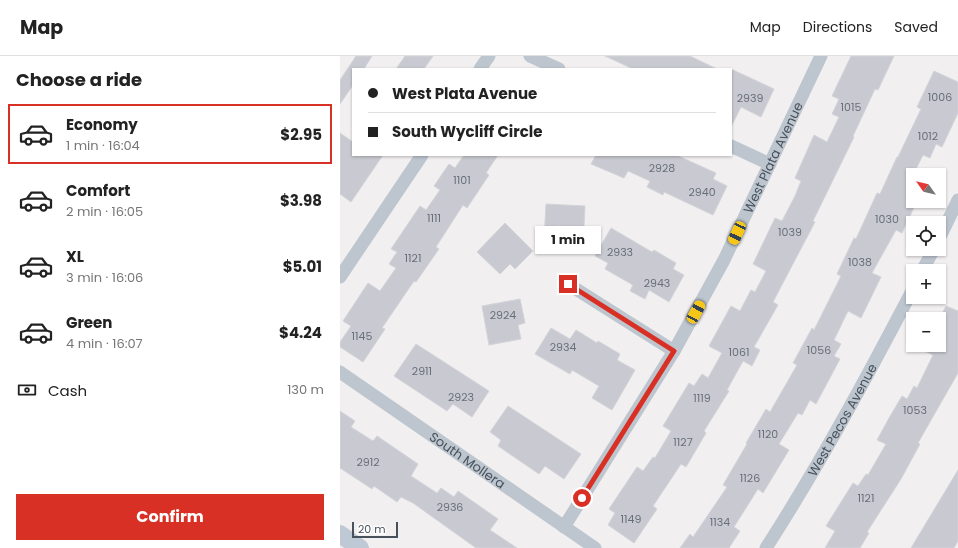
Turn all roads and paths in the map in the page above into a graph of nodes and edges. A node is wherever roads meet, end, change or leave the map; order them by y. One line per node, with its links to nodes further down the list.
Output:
1 (489, 56): 4 (street)
2 (530, 56): 5 (street)
3 (821, 56): 8 (street, West Plata Avenue)
4 (481, 68)
5 (557, 68)
6 (732, 146): 8 (street)
7 (421, 156): 11 (street)
8 (770, 164): 14 (street, West Plata Avenue)
9 (958, 200): 10 (street)
10 (946, 224)
11 (340, 277)
12 (568, 284): 14 (street)
13 (906, 302): 20 (street, West Pecos Avenue)
14 (674, 351): 16 (street, West Plata Avenue)
15 (340, 372): 16 (street, South Mollera)
16 (564, 527): 19 (street, South Mollera)
17 (340, 534): 18 (main road)
18 (360, 548)
19 (595, 548)
20 (766, 548)

